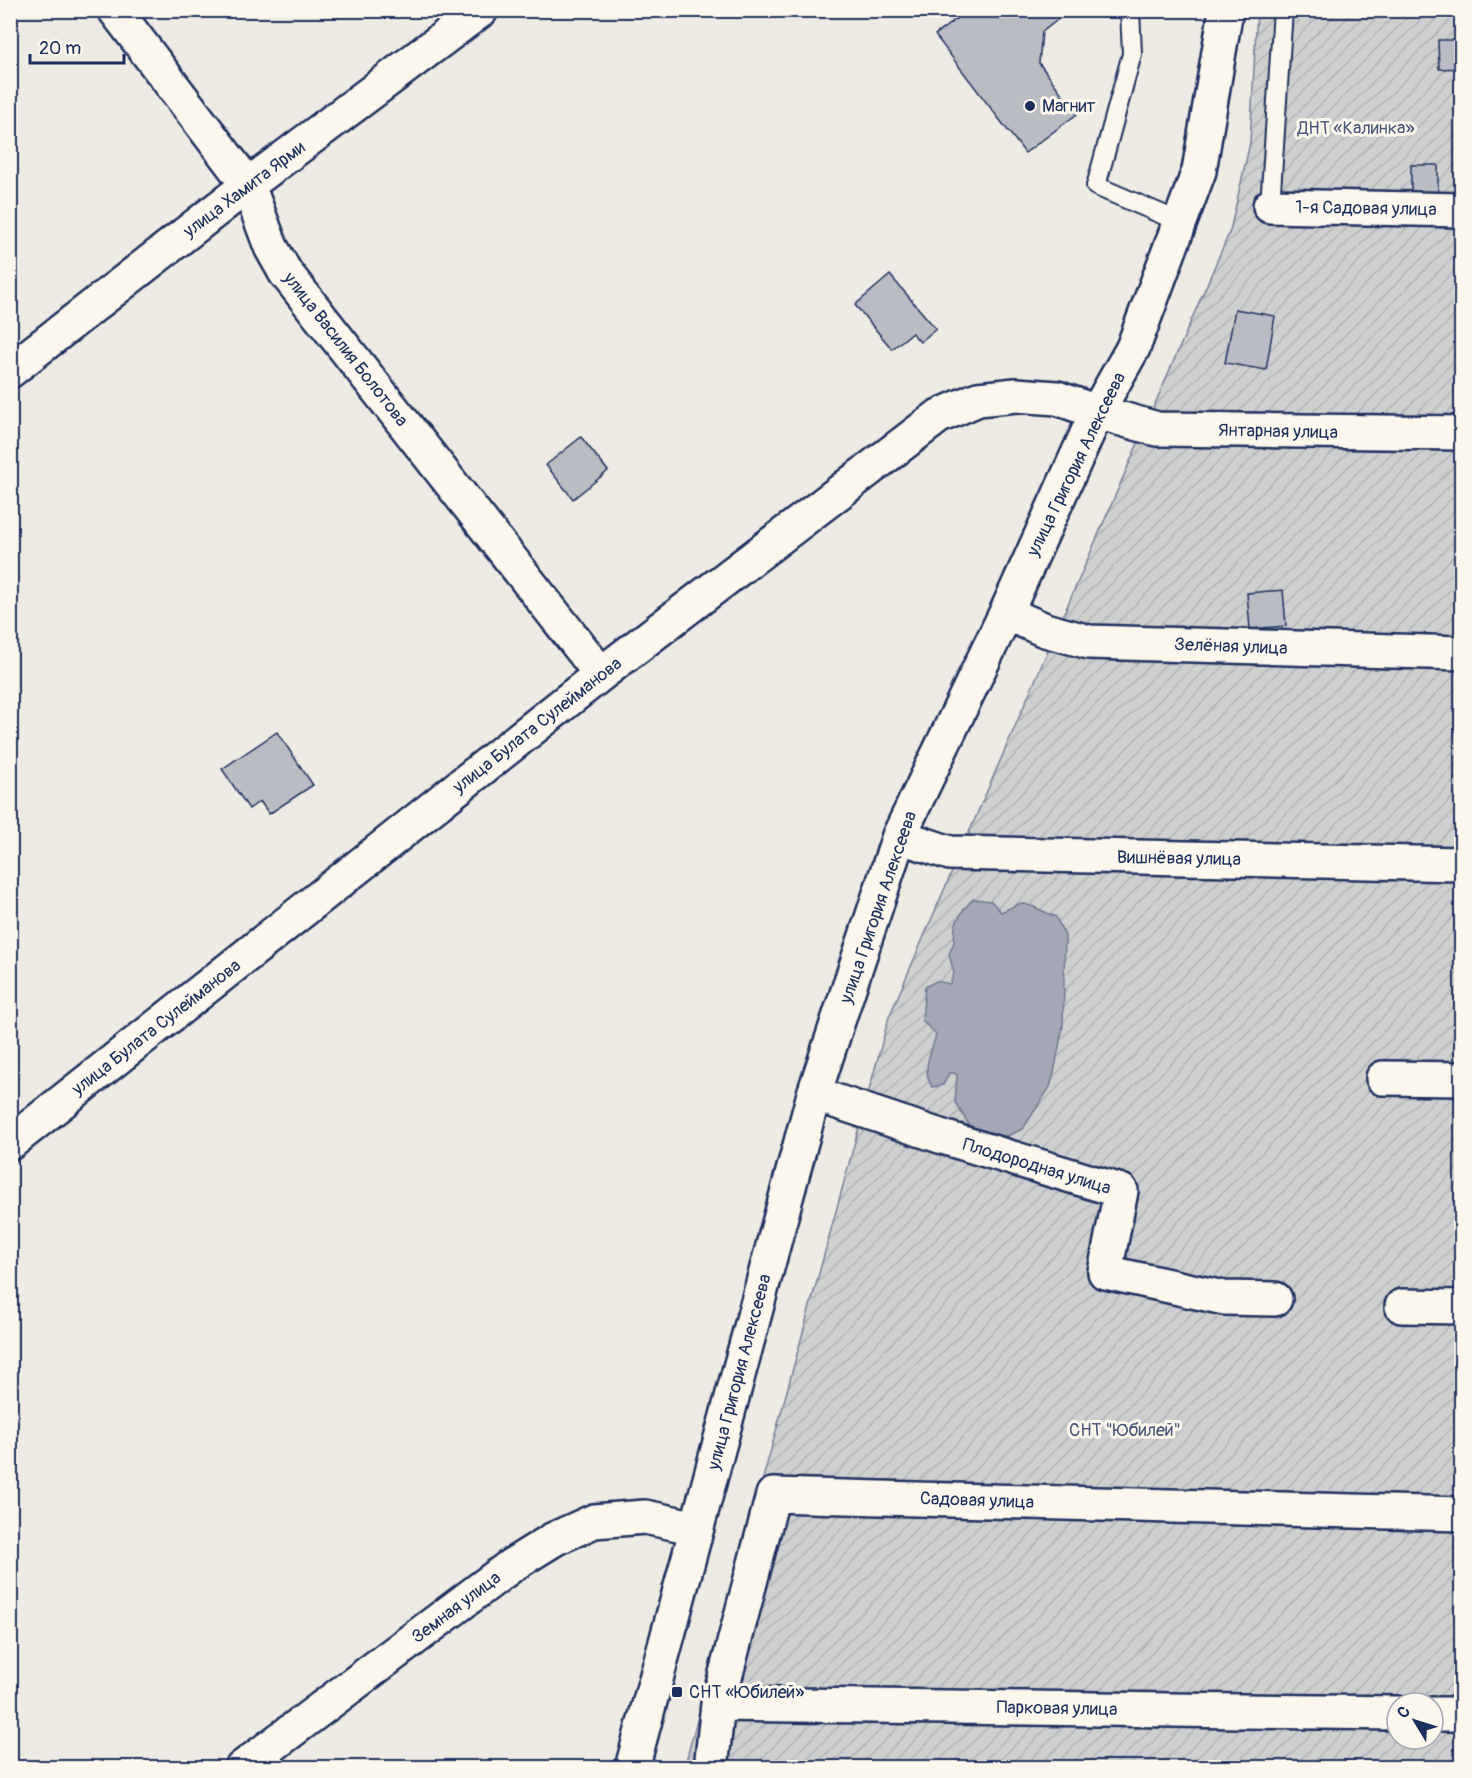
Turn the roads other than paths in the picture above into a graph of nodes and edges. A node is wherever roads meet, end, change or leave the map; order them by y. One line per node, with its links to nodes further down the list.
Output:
1 (115, 10): 6 (street, улица Василия Болотова)
2 (481, 10): 6 (street, улица Хамита Ярми)
3 (1130, 10): 9 (lane)
4 (1226, 10): 9 (street, улица Григория Алексеева)
5 (1283, 10): 7 (lane)
6 (248, 185): 10 (street, улица Хамита Ярми); 15 (street, улица Василия Болотова)
7 (1270, 206): 8 (street, 1-я Садовая улица)
8 (1461, 210)
9 (1180, 222): 11 (street, улица Григория Алексеева)
10 (10, 371)
11 (1097, 412): 12 (street, Янтарная улица); 13 (street, улица Григория Алексеева); 15 (street, улица Булата Сулейманова)
12 (1461, 434)
13 (1006, 613): 14 (street, Зелёная улица); 16 (street, улица Григория Алексеева)
14 (1461, 653)
15 (601, 674): 21 (street, улица Булата Сулейманова)
16 (899, 836): 17 (street, Вишнёвая улица); 20 (street, улица Григория Алексеева)
17 (1461, 864)
18 (1383, 1078): 19 (street)
19 (1461, 1079)
20 (814, 1094): 22 (street, Плодородная улица); 26 (street, улица Григория Алексеева)
21 (10, 1143)
22 (1275, 1299)
23 (1402, 1306): 24 (street)
24 (1461, 1307)
25 (1461, 1514): 27 (street, Садовая улица)
26 (697, 1527): 31 (street, Земная улица); 32 (street, улица Григория Алексеева)
27 (718, 1704): 28 (street, Парковая улица); 33 (street, Садовая улица)
28 (1385, 1713)
29 (1445, 1714): 30 (street)
30 (1461, 1714)
31 (242, 1767)
32 (632, 1767)
33 (711, 1767)

